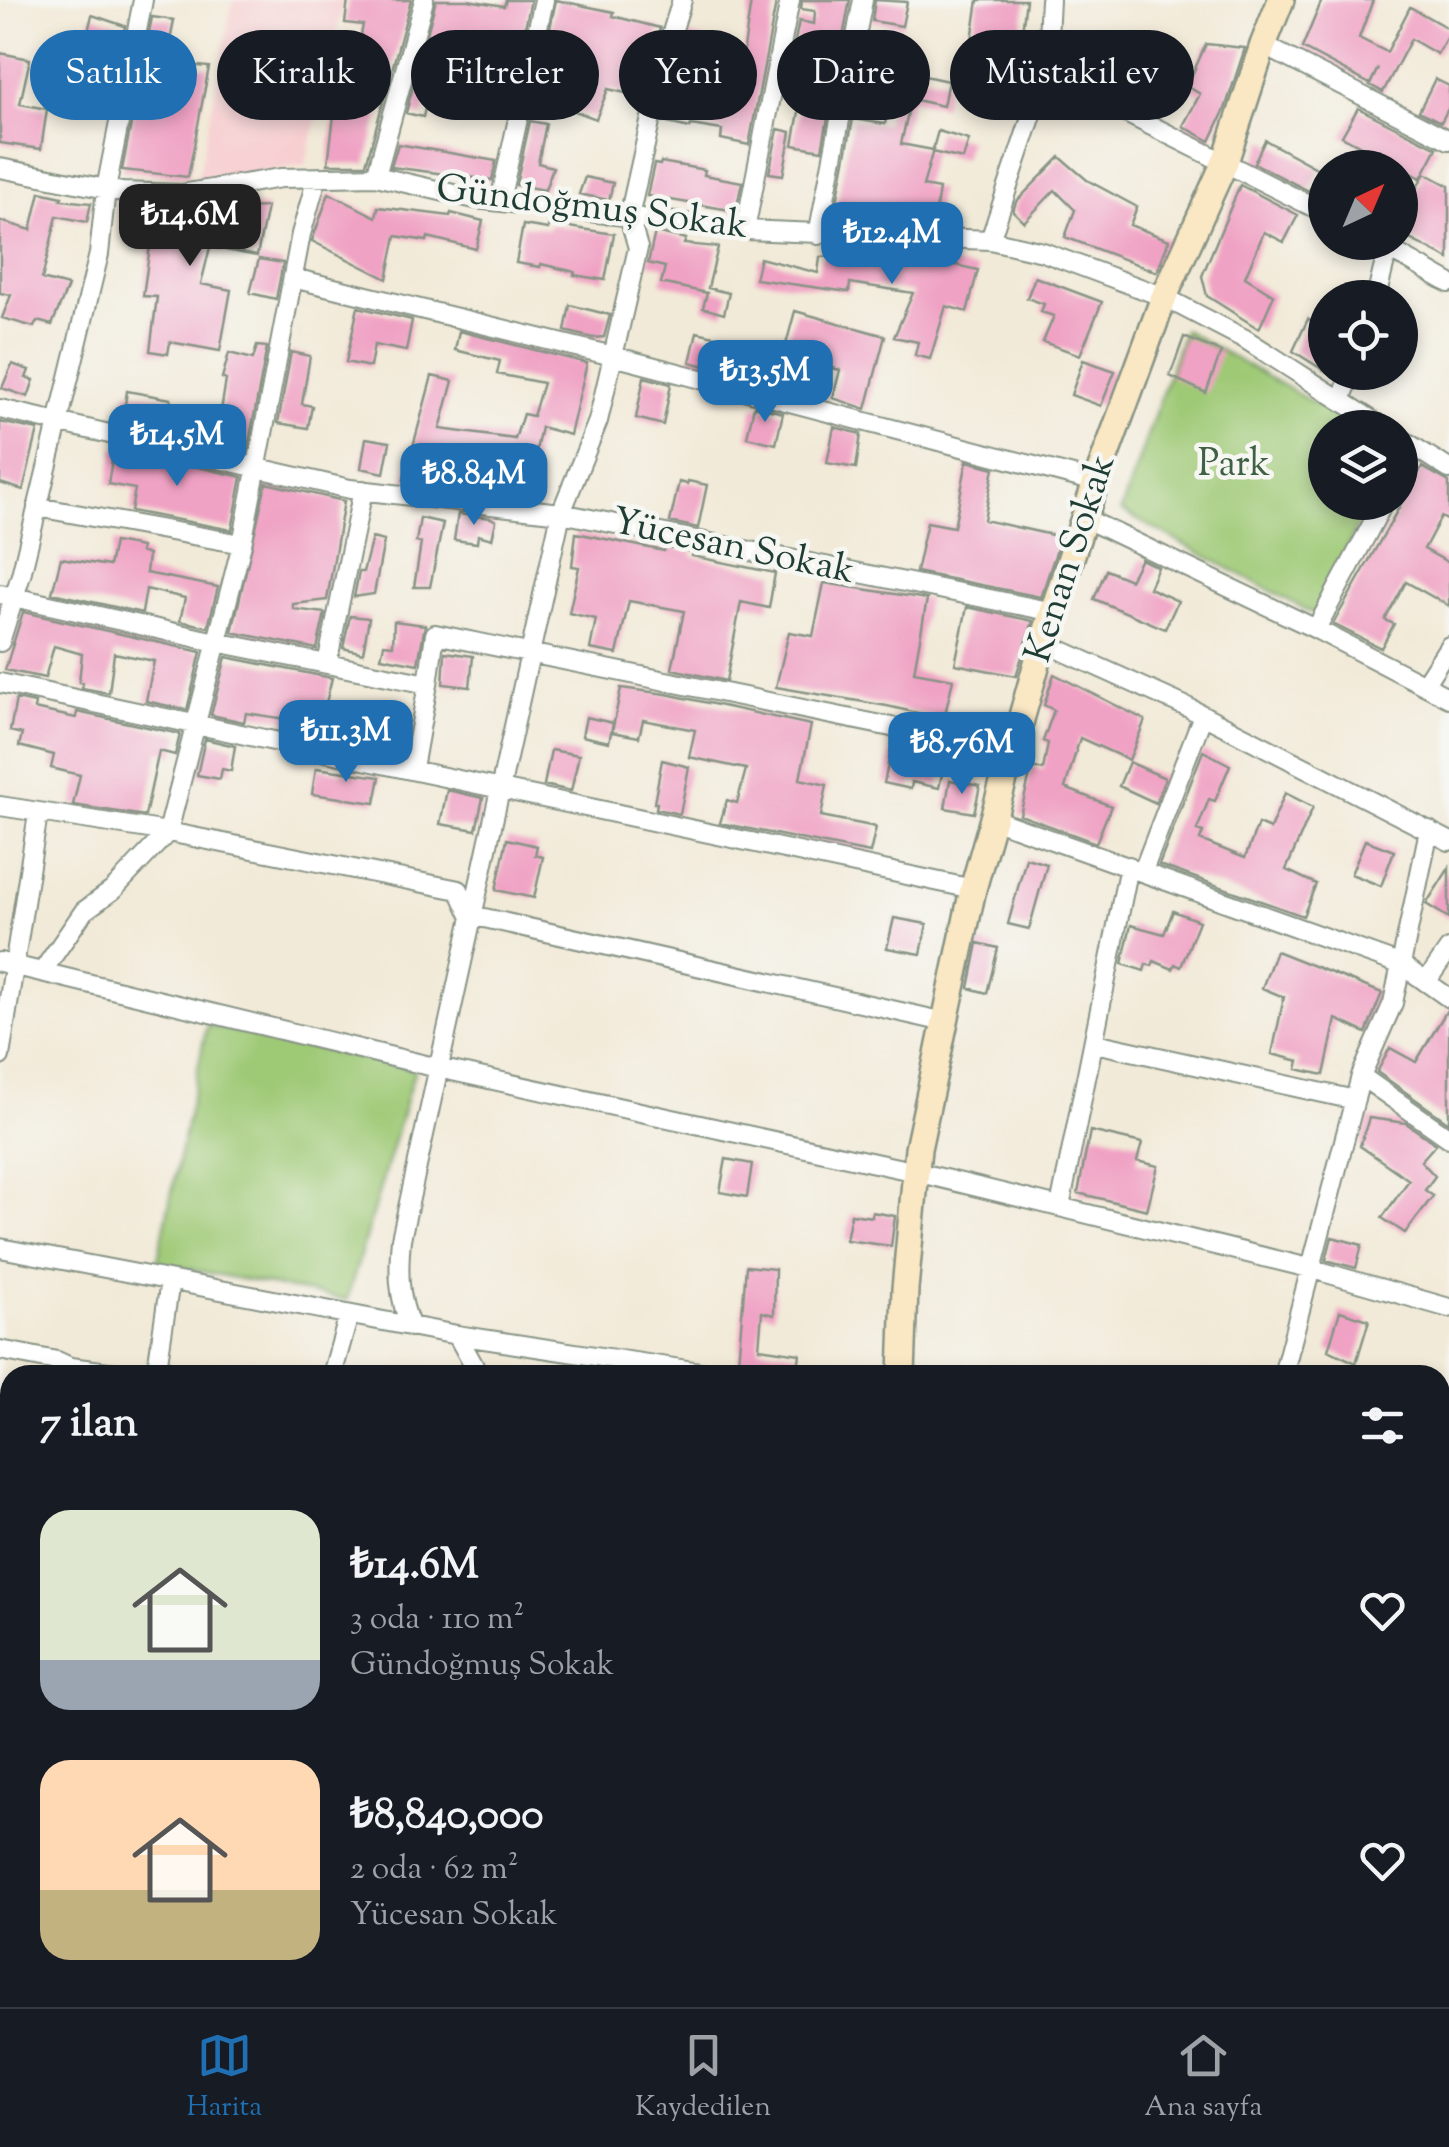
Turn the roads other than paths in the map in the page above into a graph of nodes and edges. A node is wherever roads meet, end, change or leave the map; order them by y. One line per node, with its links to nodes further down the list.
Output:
1 (143, 0): 18 (street)
2 (424, 0): 16 (street)
3 (544, 0): 19 (street)
4 (682, 0): 21 (street)
5 (790, 0): 22 (street)
6 (863, 0): 23 (street)
7 (1050, 0): 9 (street)
8 (1282, 0): 10 (street, Kenan Sokak)
9 (1048, 30)
10 (1263, 45): 13 (street); 14 (street, Kenan Sokak)
11 (1030, 120): 24 (street)
12 (1141, 120): 14 (street)
13 (1449, 140)
14 (1225, 162): 20 (street); 28 (street, Kenan Sokak)
15 (0, 168): 18 (street, Gündoğmuş Sokak)
16 (376, 176): 17 (street, Gündoğmuş Sokak); 19 (street, Gündoğmuş Sokak)
17 (317, 178): 18 (street, Gündoğmuş Sokak); 26 (street)
18 (106, 189): 34 (street)
19 (500, 201): 21 (street, Gündoğmuş Sokak)
20 (1308, 204)
21 (630, 216): 22 (street, Gündoğmuş Sokak); 29 (street)
22 (745, 230): 23 (street, Gündoğmuş Sokak)
23 (818, 235): 24 (street, Gündoğmuş Sokak)
24 (990, 240): 28 (street, Gündoğmuş Sokak)
25 (1408, 260): 27 (street)
26 (293, 278): 29 (street); 36 (street)
27 (1449, 283)
28 (1164, 297): 31 (street, Gündoğmuş Sokak); 38 (street, Kenan Sokak)
29 (613, 356): 38 (street); 41 (street)
30 (1344, 390): 31 (street)
31 (1340, 400): 33 (street, Gündoğmuş Sokak)
32 (0, 409): 34 (street, Yücesan Sokak)
33 (1356, 410)
34 (57, 422): 36 (street, Yücesan Sokak); 40 (street)
35 (1418, 449): 37 (street)
36 (256, 468): 39 (street, Yücesan Sokak); 44 (street)
37 (1449, 469)
38 (1096, 482): 42 (street, Kenan Sokak)
39 (363, 490): 41 (street, Yücesan Sokak); 53 (street)
40 (37, 506): 44 (street); 45 (street)
41 (561, 512): 46 (street, Yücesan Sokak); 52 (street)
42 (1084, 518): 46 (street, Kenan Sokak); 47 (street)
43 (1374, 520): 47 (street)
44 (242, 544): 49 (street)
45 (7, 596): 48 (street); 49 (street)
46 (1054, 612): 50 (street, Kenan Sokak)
47 (1316, 629): 56 (street)
48 (0, 642)
49 (216, 642): 53 (street); 59 (street)
50 (1043, 642): 58 (street); 60 (street, Kenan Sokak)
51 (1449, 646): 56 (street)
52 (532, 653): 55 (street); 60 (street); 62 (street)
53 (327, 664): 55 (street)
54 (0, 683): 59 (street)
55 (428, 684): 61 (street)
56 (1424, 685): 57 (street)
57 (1449, 698)
58 (1203, 715): 66 (street); 69 (street)
59 (193, 726): 61 (street); 67 (street)
60 (1014, 752): 65 (street, Kenan Sokak)
61 (413, 768): 62 (street)
62 (502, 788): 70 (street); 71 (street)
63 (0, 806): 64 (street)
64 (38, 814): 67 (street); 73 (street)
65 (993, 819): 69 (street); 70 (street, Kenan Sokak)
66 (1429, 830): 68 (street); 74 (street)
67 (168, 832): 71 (street); 75 (street)
68 (1449, 841)
69 (1136, 869): 74 (street); 79 (street)
70 (972, 889): 78 (street, Kenan Sokak)
71 (472, 915): 78 (street); 81 (street)
72 (1449, 949): 76 (street)
73 (7, 964): 75 (street); 80 (street)
74 (1402, 964): 76 (street); 82 (street)
75 (42, 972): 81 (street)
76 (1426, 982): 77 (street)
77 (1449, 998)
78 (945, 1022): 85 (street, Kenan Sokak)
79 (1095, 1043): 83 (street); 86 (street)
80 (0, 1056)
81 (438, 1068): 85 (street); 92 (street)
82 (1361, 1076): 83 (street); 84 (street)
83 (1355, 1100): 88 (street)
84 (1449, 1138)
85 (916, 1172): 86 (street); 100 (street, Kenan Sokak)
86 (1060, 1207): 88 (street)
87 (0, 1248): 89 (street)
88 (1309, 1268): 90 (street); 101 (street)
89 (170, 1280): 91 (street); 96 (street)
90 (1449, 1308)
91 (349, 1315): 92 (street); 97 (street)
92 (411, 1326): 93 (street)
93 (457, 1336): 98 (street); 99 (street)
94 (0, 1350): 95 (street)
95 (64, 1365)
96 (157, 1365)
97 (335, 1365)
98 (473, 1365)
99 (653, 1365)
100 (902, 1365)
101 (1285, 1365)

